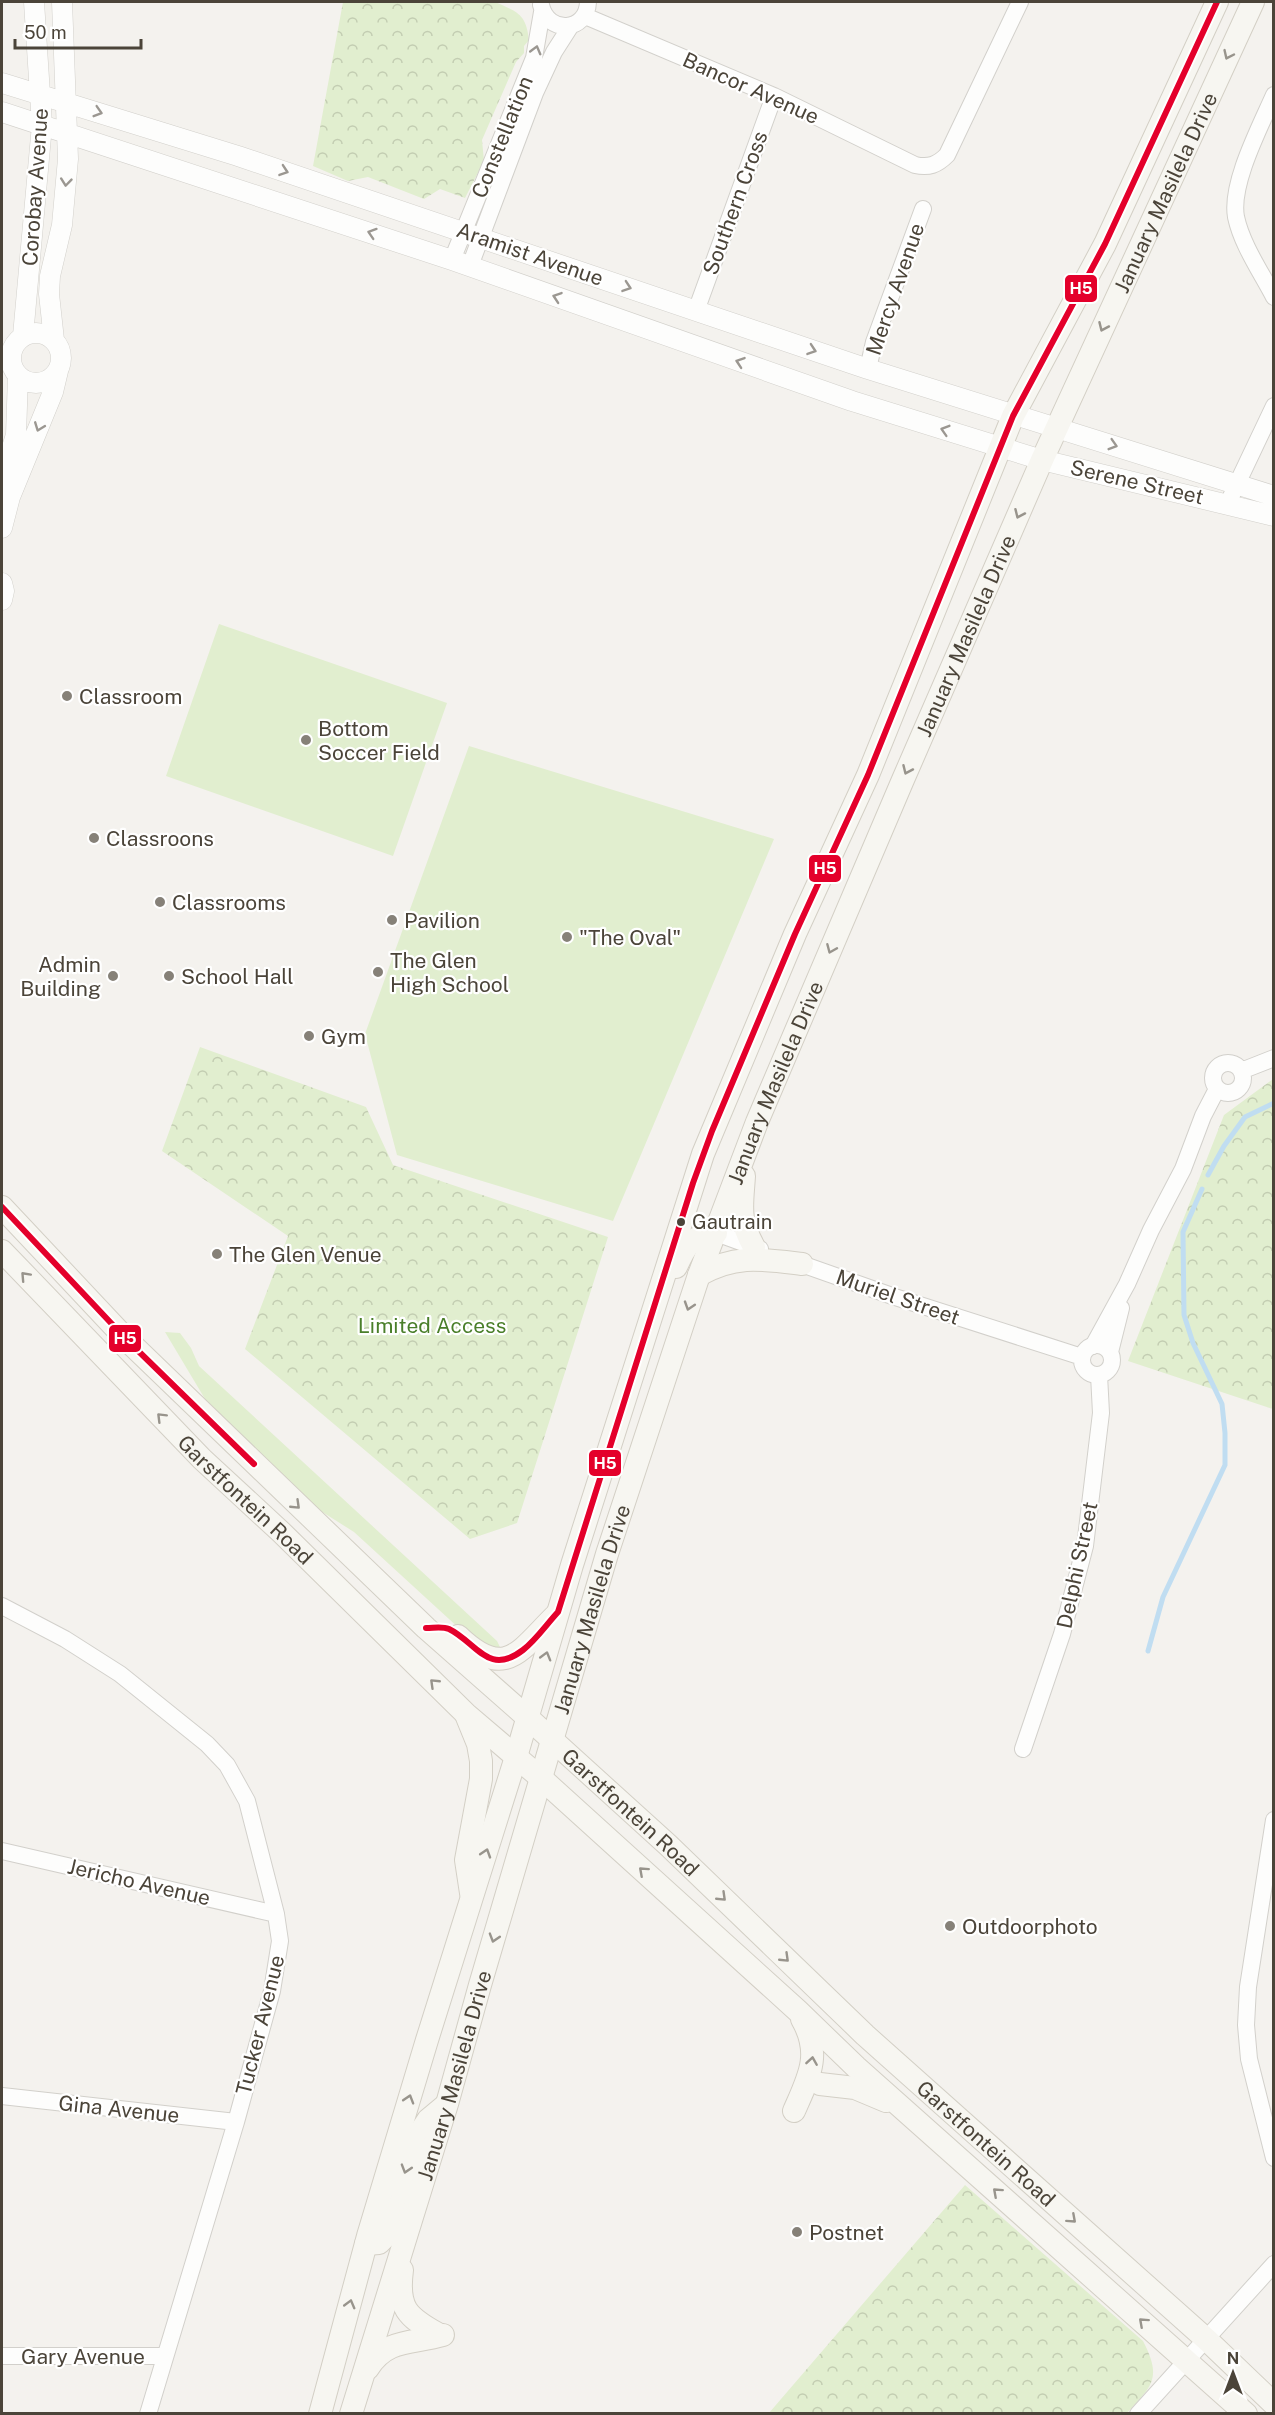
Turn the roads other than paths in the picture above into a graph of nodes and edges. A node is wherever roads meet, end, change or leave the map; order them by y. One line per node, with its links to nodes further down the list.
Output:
1 (34, 2): 10 (street, Corobay Avenue)
2 (62, 2): 13 (street, Corobay Avenue)
3 (1020, 2): 12 (street, Bancor Avenue)
4 (1217, 2): 28 (main road, January Masilela Drive)
5 (1253, 2): 29 (main road, January Masilela Drive, one-way to 29)
6 (542, 7): 8 (street); 18 (street, Constellation, one-way to 6)
7 (587, 9): 8 (street); 12 (street, Bancor Avenue)
8 (570, 27): 18 (street, Constellation)
9 (2, 83): 10 (street, Aramist Avenue)
10 (41, 94): 13 (street, Aramist Avenue); 15 (street, Corobay Avenue)
11 (1274, 95): 20 (street)
12 (774, 96): 21 (street, Southern Cross)
13 (67, 103): 16 (street, Corobay Avenue); 18 (street, Aramist Avenue, one-way to 18)
14 (2, 112): 15 (street, Aramist Avenue)
15 (42, 125): 16 (street, Aramist Avenue); 22 (street, Corobay Avenue)
16 (69, 133): 19 (street, Aramist Avenue, one-way to 16); 23 (street, Corobay Avenue, one-way to 23)
17 (923, 209): 24 (street, Mercy Avenue)
18 (473, 234): 19 (street, Constellation); 21 (street, Aramist Avenue, one-way to 21)
19 (461, 263): 30 (street, Aramist Avenue, one-way to 19)
20 (1274, 297)
21 (696, 311): 24 (street, Aramist Avenue, one-way to 24)
22 (23, 336): 23 (street); 26 (street, Corobay Avenue)
23 (54, 340): 25 (street, Corobay Avenue)
24 (868, 369): 28 (street, Aramist Avenue)
25 (58, 371): 26 (street); 37 (street, Corobay Avenue, one-way to 37)
26 (18, 376): 32 (street, Corobay Avenue)
27 (1274, 406): 33 (street)
28 (1013, 416): 29 (street, Aramist Avenue); 30 (main road, January Masilela Drive)
29 (1057, 428): 31 (main road, January Masilela Drive); 33 (street, Serene Street, one-way to 33)
30 (1001, 447): 31 (street, Serene Street); 49 (main road, January Masilela Drive)
31 (1042, 460): 35 (street, Serene Street); 41 (main road, January Masilela Drive, one-way to 41)
32 (2, 479)
33 (1236, 484): 34 (street, Serene Street); 35 (street)
34 (1274, 496)
35 (1228, 503): 36 (street, Serene Street)
36 (1274, 516)
37 (2, 528)
38 (2, 583): 39 (street)
39 (2, 600)
40 (1274, 1058): 48 (street)
41 (742, 1160): 43 (main road, January Masilela Drive); 44 (main road)
42 (2, 1207): 55 (main road, Garstfontein Road, one-way to 55)
43 (716, 1233): 44 (street, Muriel Street); 47 (main road, January Masilela Drive); 49 (main road)
44 (754, 1247): 46 (street, Muriel Street)
45 (2, 1251): 56 (main road, Garstfontein Road, one-way to 45)
46 (802, 1264): 47 (main road); 50 (street, Muriel Street)
47 (699, 1275): 58 (main road, January Masilela Drive, one-way to 58)
48 (1127, 1284): 50 (street); 51 (street)
49 (644, 1340): 54 (main road, January Masilela Drive)
50 (1088, 1351): 51 (street); 52 (street)
51 (1110, 1352): 52 (street)
52 (1099, 1375): 59 (street, Delphi Street)
53 (2, 1606): 65 (street, Tucker Avenue)
54 (558, 1612): 55 (main road); 57 (main road, January Masilela Drive, one-way to 54)
55 (426, 1629): 57 (main road, Garstfontein Road)
56 (466, 1714): 60 (main road, Garstfontein Road); 64 (main road)
57 (528, 1718): 58 (main road, Garstfontein Road); 60 (main road, January Masilela Drive)
58 (553, 1740): 61 (main road, January Masilela Drive); 78 (main road, Garstfontein Road, one-way to 78)
59 (1023, 1749)
60 (516, 1757): 61 (main road, Garstfontein Road); 64 (main road, January Masilela Drive, one-way to 60)
61 (542, 1779): 66 (main road, Garstfontein Road, one-way to 61); 69 (main road, January Masilela Drive, one-way to 69)
62 (1274, 1820): 73 (street)
63 (2, 1851): 65 (street, Jericho Avenue)
64 (472, 1898): 75 (main road, January Masilela Drive, one-way to 64)
65 (276, 1914): 72 (street, Tucker Avenue)
66 (798, 2011): 70 (main road, Garstfontein Road); 71 (main road, one-way to 66)
67 (820, 2084): 70 (main road)
68 (2, 2096): 72 (street, Gina Avenue)
69 (447, 2104): 74 (main road, January Masilela Drive); 75 (main road, one-way to 75)
70 (904, 2109): 81 (main road, Garstfontein Road, one-way to 70)
71 (794, 2111)
72 (236, 2122): 80 (street, Tucker Avenue)
73 (1274, 2158)
74 (410, 2221): 77 (main road, January Masilela Drive); 82 (main road)
75 (366, 2244): 83 (main road, January Masilela Drive, one-way to 75)
76 (1274, 2264): 78 (street)
77 (380, 2319): 82 (main road, January Masilela Drive); 83 (main road)
78 (1206, 2339): 81 (street); 84 (main road, Garstfontein Road)
79 (2, 2356): 80 (street, Gary Avenue)
80 (165, 2356): 85 (street, Tucker Avenue)
81 (1186, 2361): 88 (street); 89 (main road, Garstfontein Road)
82 (361, 2378): 87 (main road, January Masilela Drive)
83 (330, 2380): 86 (main road, January Masilela Drive)
84 (1274, 2404)
85 (148, 2414)
86 (320, 2414)
87 (351, 2414)
88 (1137, 2414)
89 (1246, 2414)

